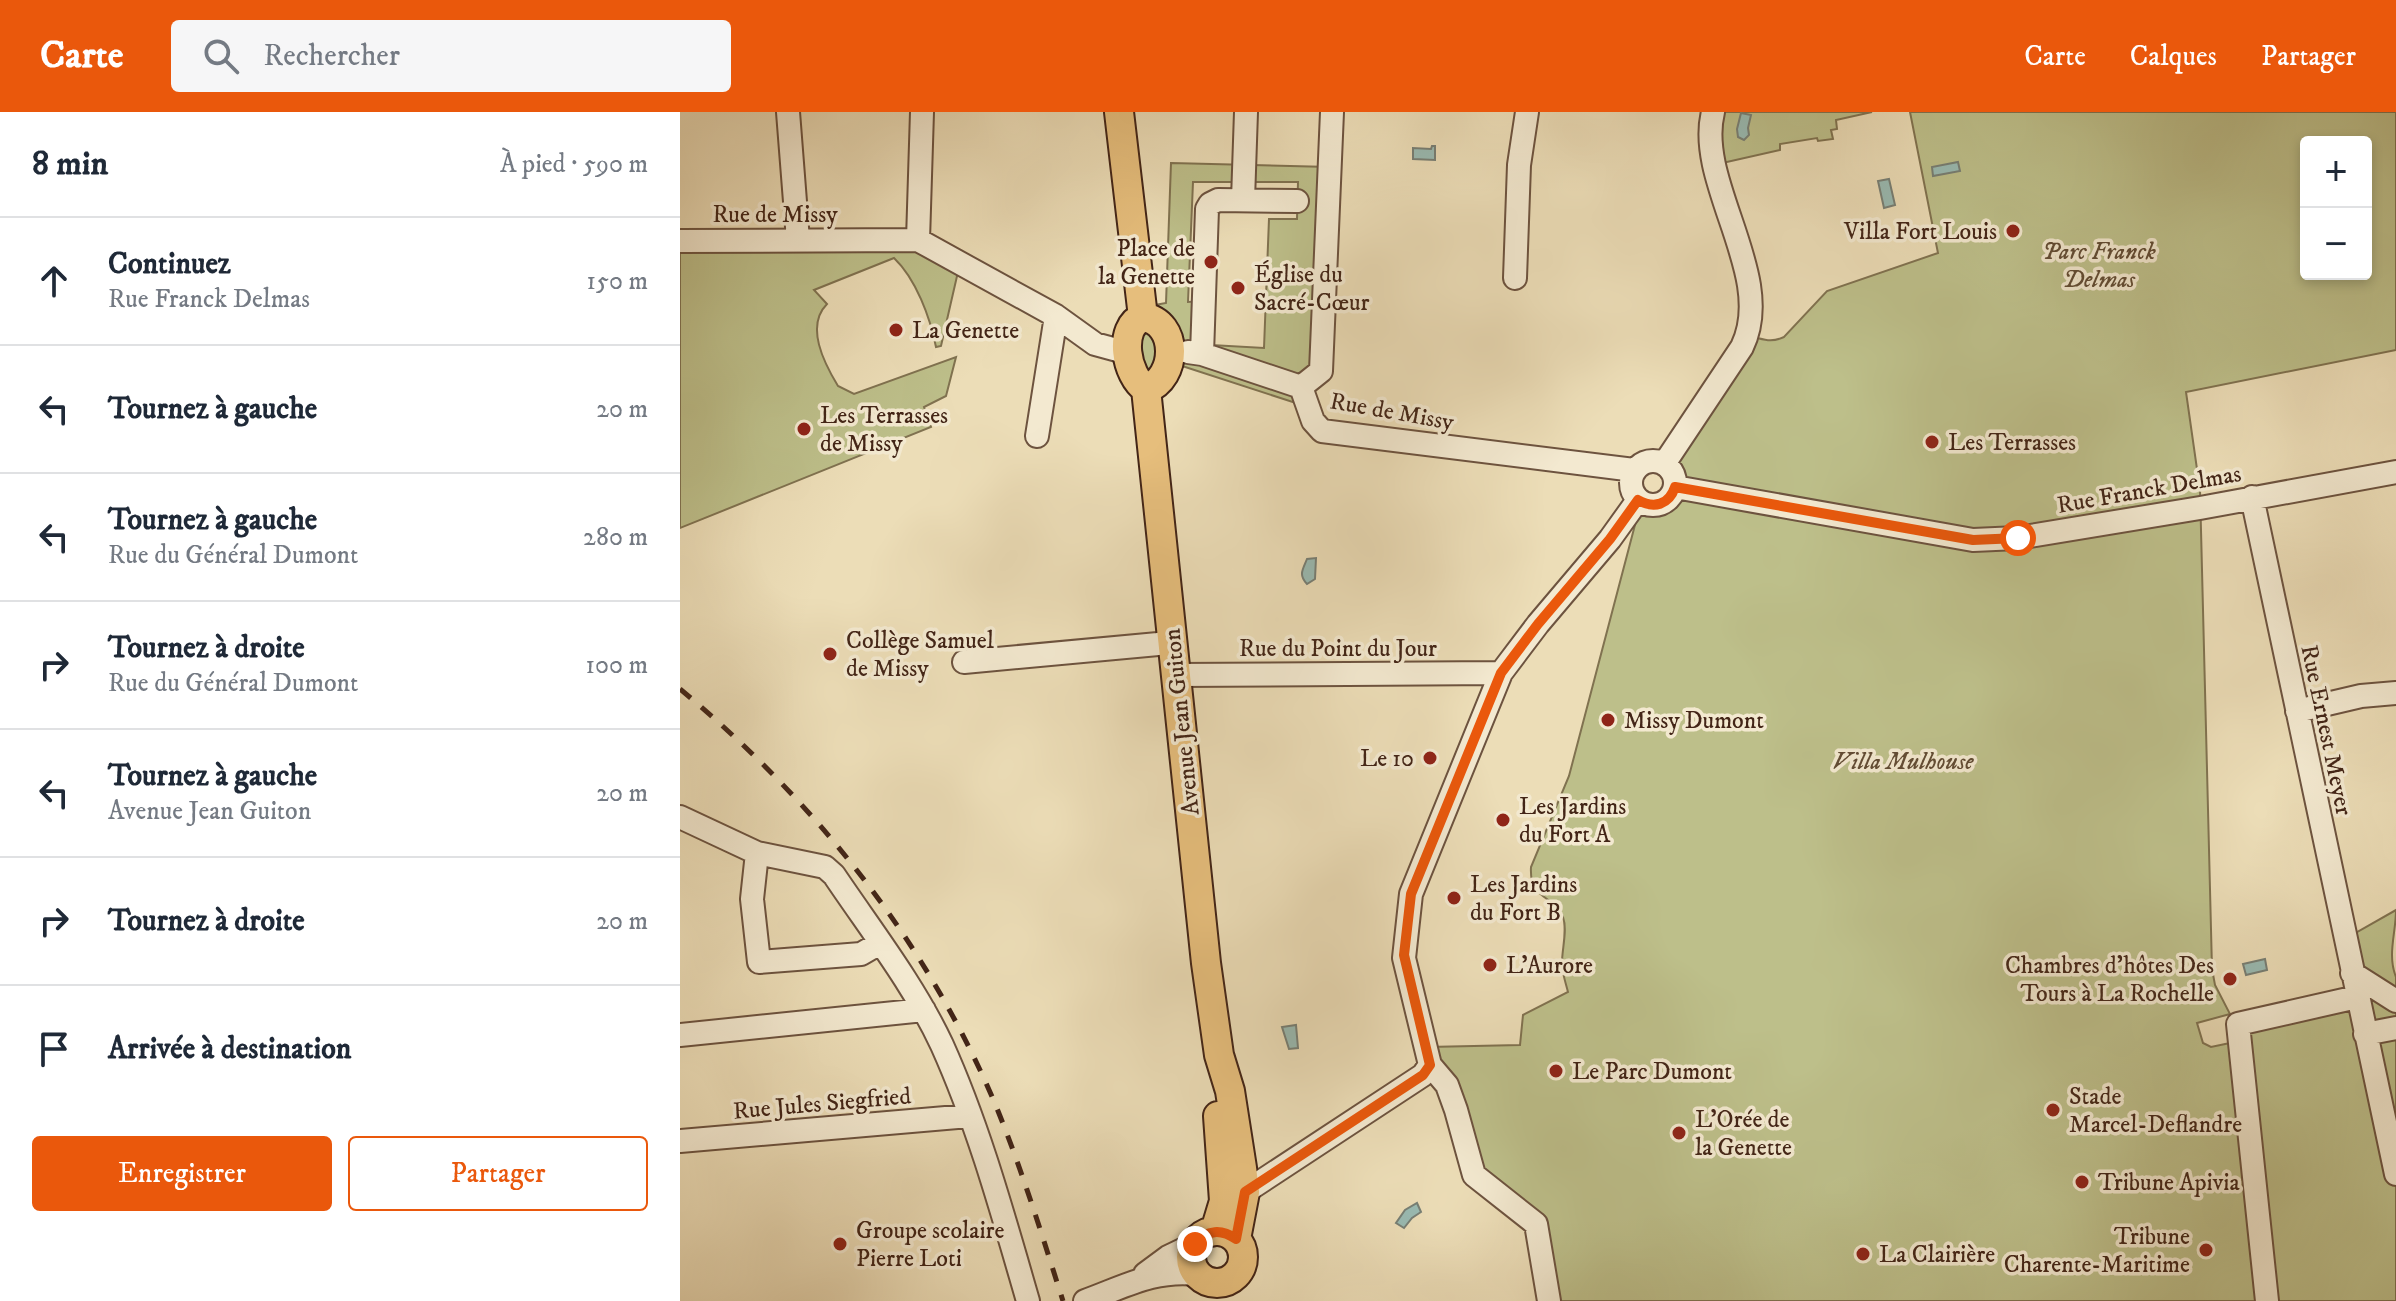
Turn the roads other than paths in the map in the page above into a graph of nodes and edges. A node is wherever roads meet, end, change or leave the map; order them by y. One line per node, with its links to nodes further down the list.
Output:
1 (788, 112): 10 (street)
2 (922, 112): 11 (street)
3 (1119, 112): 15 (main road)
4 (1246, 112): 8 (street)
5 (1332, 112): 19 (street)
6 (1527, 112): 13 (street)
7 (1713, 112): 22 (street)
8 (1243, 200): 9 (street); 18 (street)
9 (1297, 201)
10 (798, 240): 11 (street, Rue de Missy); 12 (street, Rue de Missy)
11 (918, 240): 14 (street, Rue de Missy)
12 (680, 241)
13 (1515, 278)
14 (1056, 316): 17 (street, Rue de Missy); 21 (street)
15 (1143, 317): 16 (main road); 17 (main road)
16 (1171, 351): 18 (street, Rue de Missy); 20 (main road)
17 (1128, 353): 20 (main road)
18 (1202, 354): 19 (street, Rue de Missy)
19 (1301, 387): 23 (street, Rue de Missy)
20 (1146, 389): 28 (main road, Avenue Jean Guiton)
21 (1037, 436)
22 (1664, 464): 23 (street); 25 (street)
23 (1634, 470): 27 (street)
24 (2396, 472): 26 (street, Rue Franck Delmas)
25 (1675, 487): 26 (street, Rue Franck Delmas); 27 (street)
26 (2252, 497): 33 (street, Rue Ernest Meyer)
27 (1638, 500): 30 (street)
28 (1172, 641): 29 (street); 31 (main road, Avenue Jean Guiton)
29 (964, 662)
30 (1501, 673): 31 (street, Rue du Point du Jour); 45 (street)
31 (1176, 675): 44 (main road, Avenue Jean Guiton)
32 (2396, 693): 33 (street)
33 (2297, 711): 37 (street, Rue Ernest Meyer)
34 (680, 817): 35 (street)
35 (757, 853): 36 (street); 36 (street)
36 (880, 943): 40 (street)
37 (2352, 973): 38 (street, Rue Ernest Meyer); 39 (street)
38 (2357, 997): 42 (street, Rue Ernest Meyer); 57 (street)
39 (2396, 1001)
40 (924, 1010): 43 (street); 46 (street)
41 (2396, 1028): 42 (street)
42 (2365, 1034): 48 (street, Rue Ernest Meyer)
43 (680, 1035)
44 (1219, 1055): 49 (main road, Avenue Jean Guiton); 50 (main road, Avenue Jean Guiton)
45 (1430, 1065): 49 (street); 56 (street)
46 (969, 1116): 47 (street, Rue Jules Siegfried); 54 (street)
47 (680, 1141)
48 (2396, 1174)
49 (1245, 1192): 50 (main road, Avenue Jean Guiton)
50 (1215, 1238): 51 (street); 52 (main road); 52 (main road)
51 (1138, 1280): 52 (street); 53 (street)
52 (1221, 1283): 55 (main road)
53 (1088, 1300)
54 (1028, 1301)
55 (1248, 1301)
56 (1549, 1301)
57 (2267, 1301)

